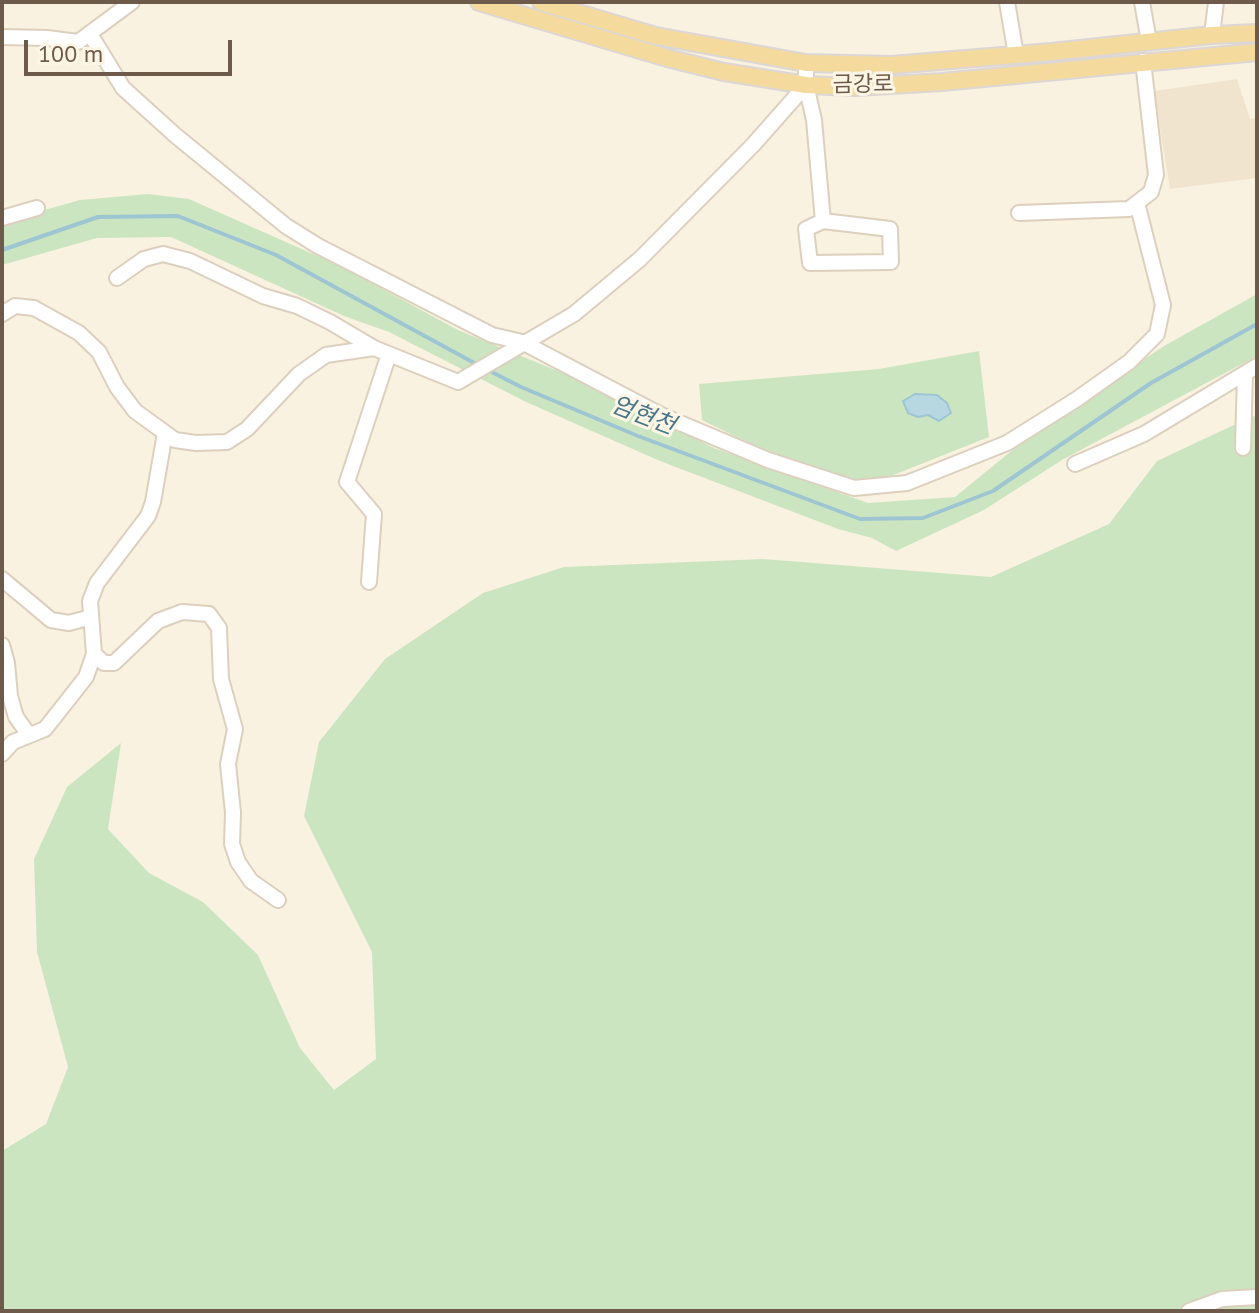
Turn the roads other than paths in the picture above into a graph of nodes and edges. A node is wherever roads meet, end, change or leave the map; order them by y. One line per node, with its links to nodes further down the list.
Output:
1 (132, 2): 8 (street)
2 (479, 2): 16 (main road, 금강로)
3 (541, 2): 15 (main road, 금강로)
4 (1007, 2): 13 (street)
5 (1142, 2): 11 (street)
6 (1216, 2): 9 (street)
7 (1257, 33): 9 (main road, 금강로)
8 (90, 34): 10 (street); 24 (street)
9 (1212, 35): 11 (main road, 금강로)
10 (2, 37)
11 (1149, 42): 13 (main road, 금강로)
12 (1257, 52): 14 (main road, 금강로)
13 (1016, 55): 15 (main road, 금강로)
14 (1143, 61): 16 (main road, 금강로); 17 (street)
15 (806, 63): 16 (street)
16 (806, 85): 21 (street); 24 (street)
17 (1137, 203): 19 (street); 24 (street)
18 (37, 208): 20 (street)
19 (1019, 213)
20 (2, 218)
21 (823, 221): 21 (street)
22 (117, 278): 25 (street)
23 (2, 314): 28 (street)
24 (522, 342): 26 (street)
25 (374, 348): 26 (street); 28 (street)
26 (389, 354): 32 (street)
27 (1251, 370): 29 (street); 30 (street)
28 (165, 433): 33 (street)
29 (1243, 448)
30 (1075, 464)
31 (2, 579): 33 (street)
32 (369, 582)
33 (91, 617): 35 (street)
34 (2, 645): 36 (street)
35 (94, 654): 36 (street); 38 (street)
36 (29, 735): 37 (street)
37 (2, 754)
38 (278, 900)
39 (1257, 1297): 40 (street)
40 (1189, 1311)

